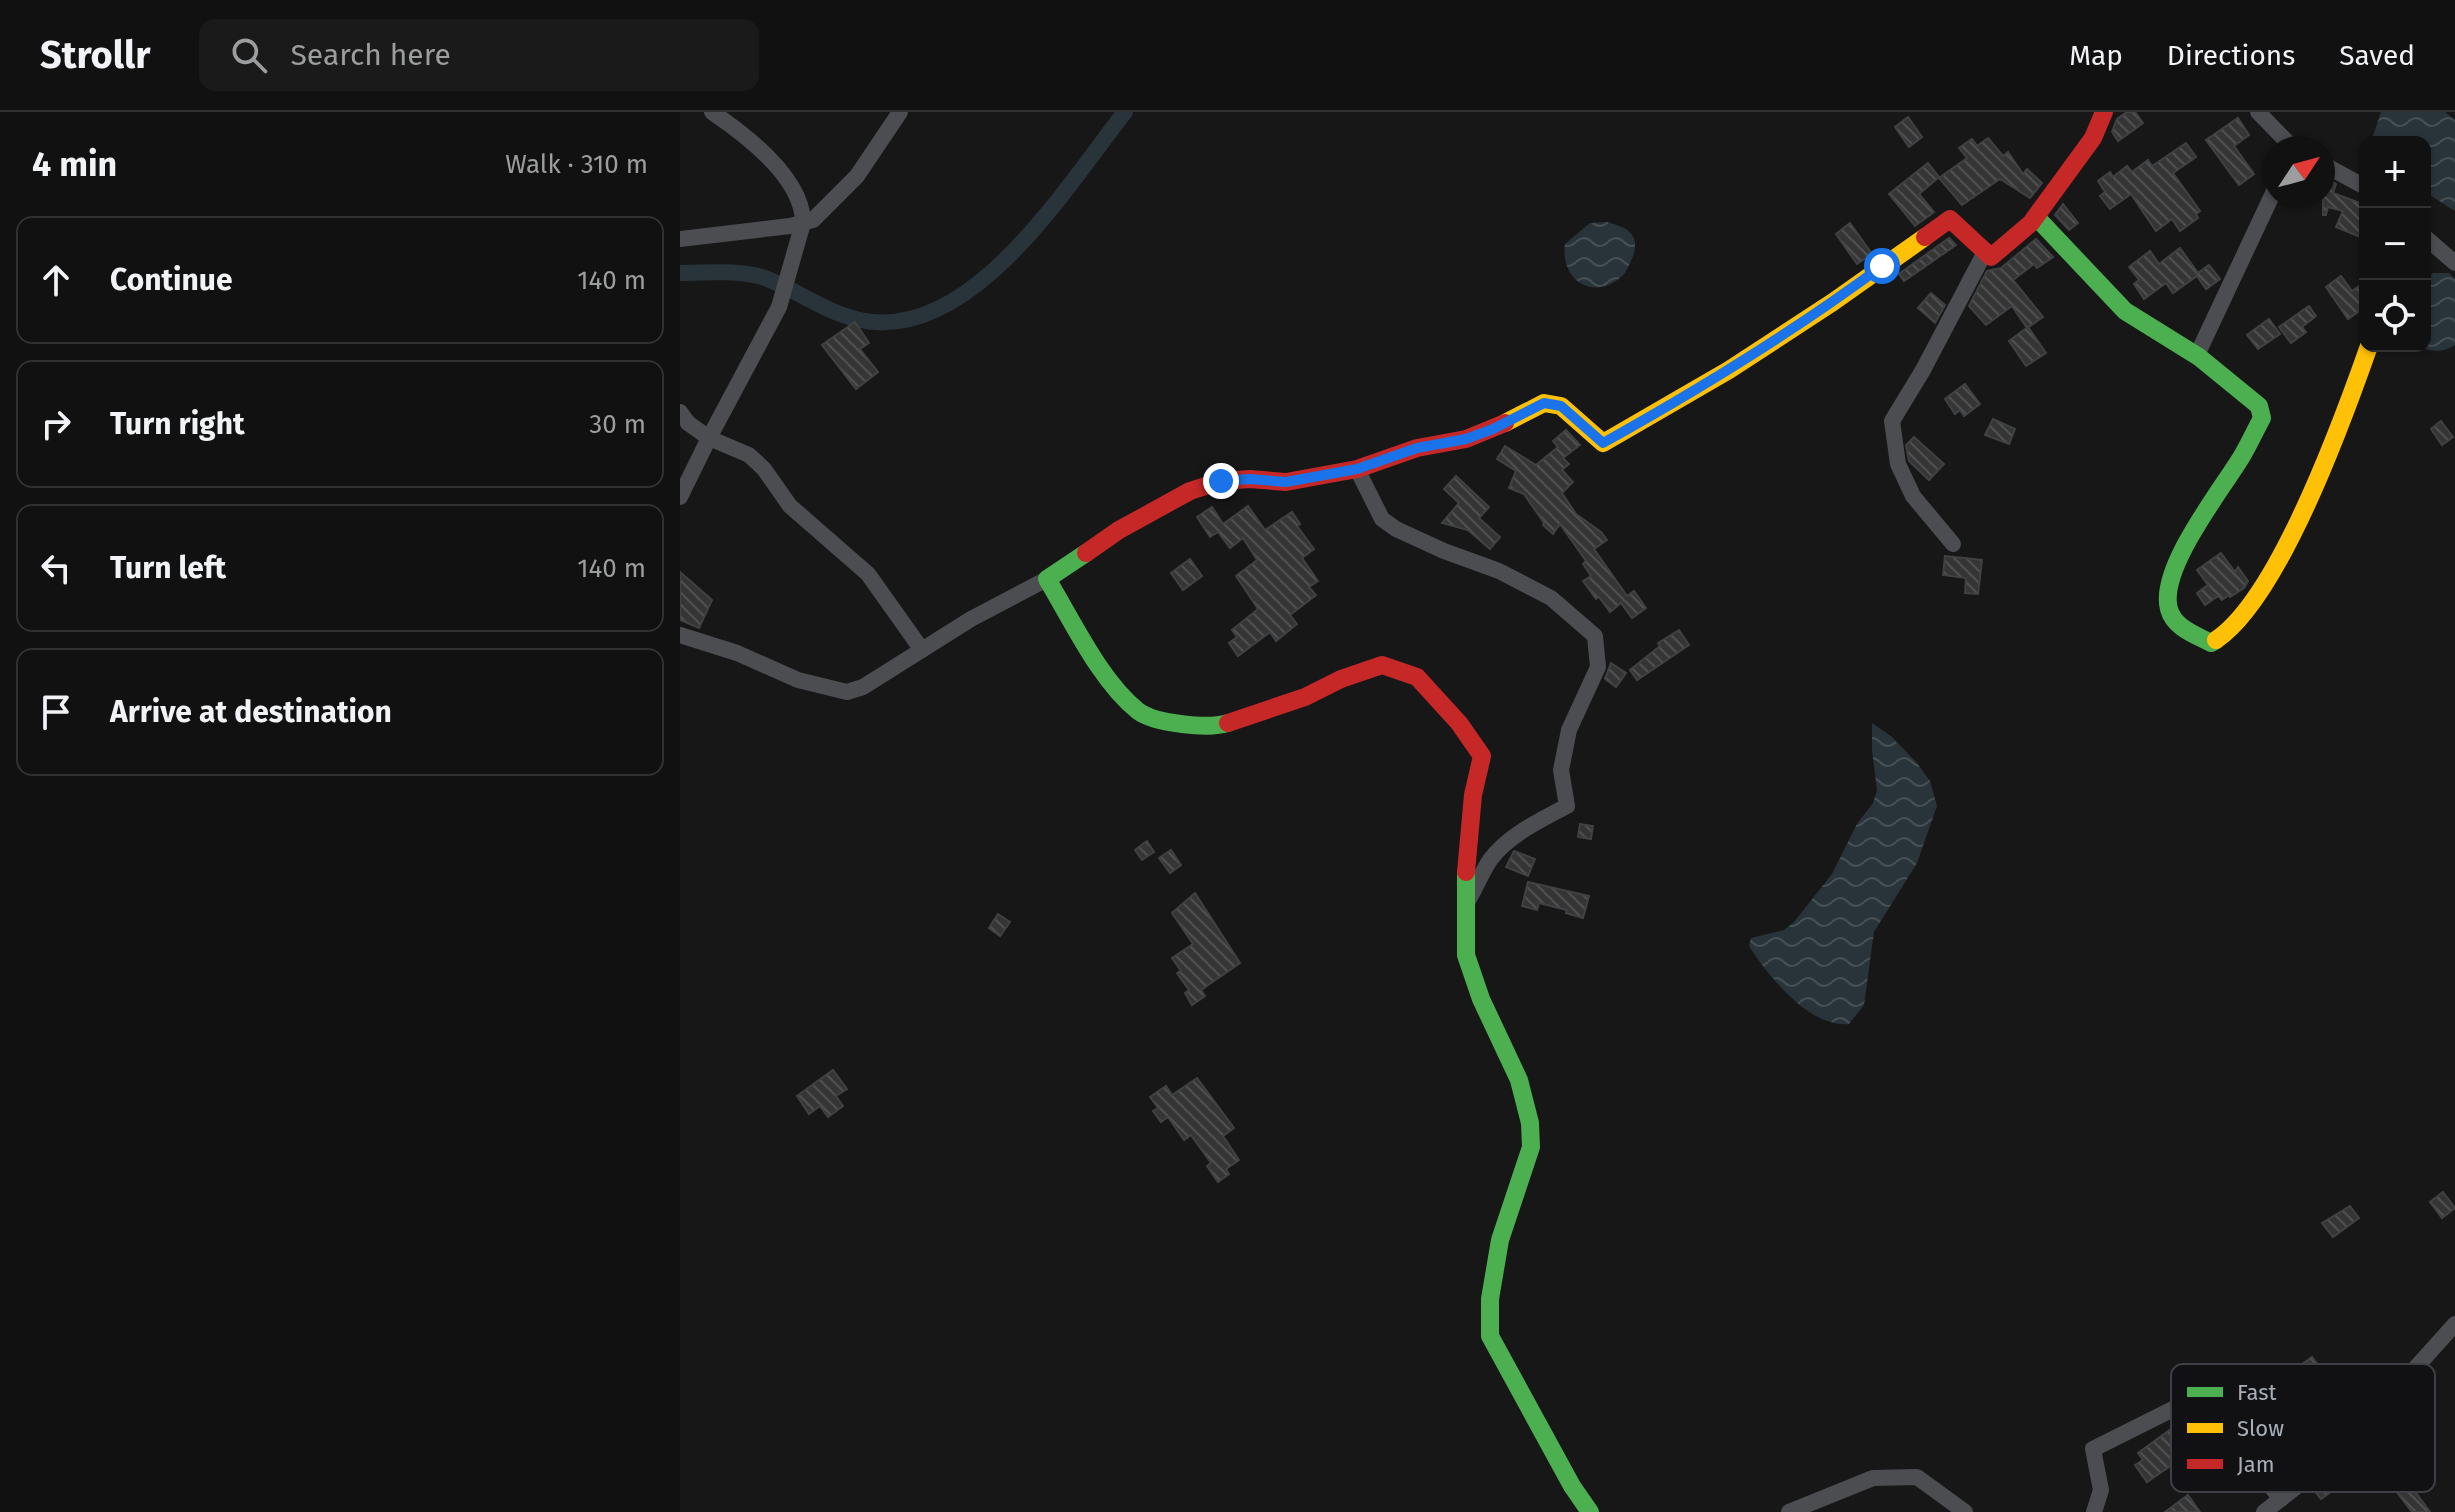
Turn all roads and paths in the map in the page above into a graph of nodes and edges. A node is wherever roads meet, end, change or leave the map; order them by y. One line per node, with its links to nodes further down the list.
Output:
1 (712, 112): 10 (street)
2 (900, 112): 10 (street)
3 (2104, 112): 9 (street)
4 (2258, 112): 5 (street)
5 (2281, 136)
6 (2335, 171): 7 (street)
7 (2359, 184)
8 (2266, 208): 16 (street)
9 (2036, 217): 13 (street); 16 (street)
10 (803, 223): 11 (street); 18 (street)
11 (680, 239)
12 (2431, 244): 14 (street)
13 (1985, 252): 19 (street); 21 (street)
14 (2455, 263)
15 (2367, 352): 16 (street)
16 (2197, 355)
17 (680, 412): 18 (street)
18 (709, 438): 20 (street); 24 (street)
19 (1357, 469): 22 (street); 25 (street)
20 (680, 497)
21 (1953, 544)
22 (1047, 579): 24 (street); 25 (street)
23 (680, 635): 24 (street)
24 (922, 650)
25 (1466, 904): 32 (street)
26 (2455, 1324): 27 (street)
27 (2419, 1364)
28 (2171, 1410): 35 (street)
29 (2275, 1492): 31 (street)
30 (2290, 1492): 31 (street)
31 (2281, 1499): 36 (street)
32 (1590, 1512)
33 (1789, 1512): 34 (street)
34 (1965, 1512)
35 (2094, 1512)
36 (2264, 1512)

